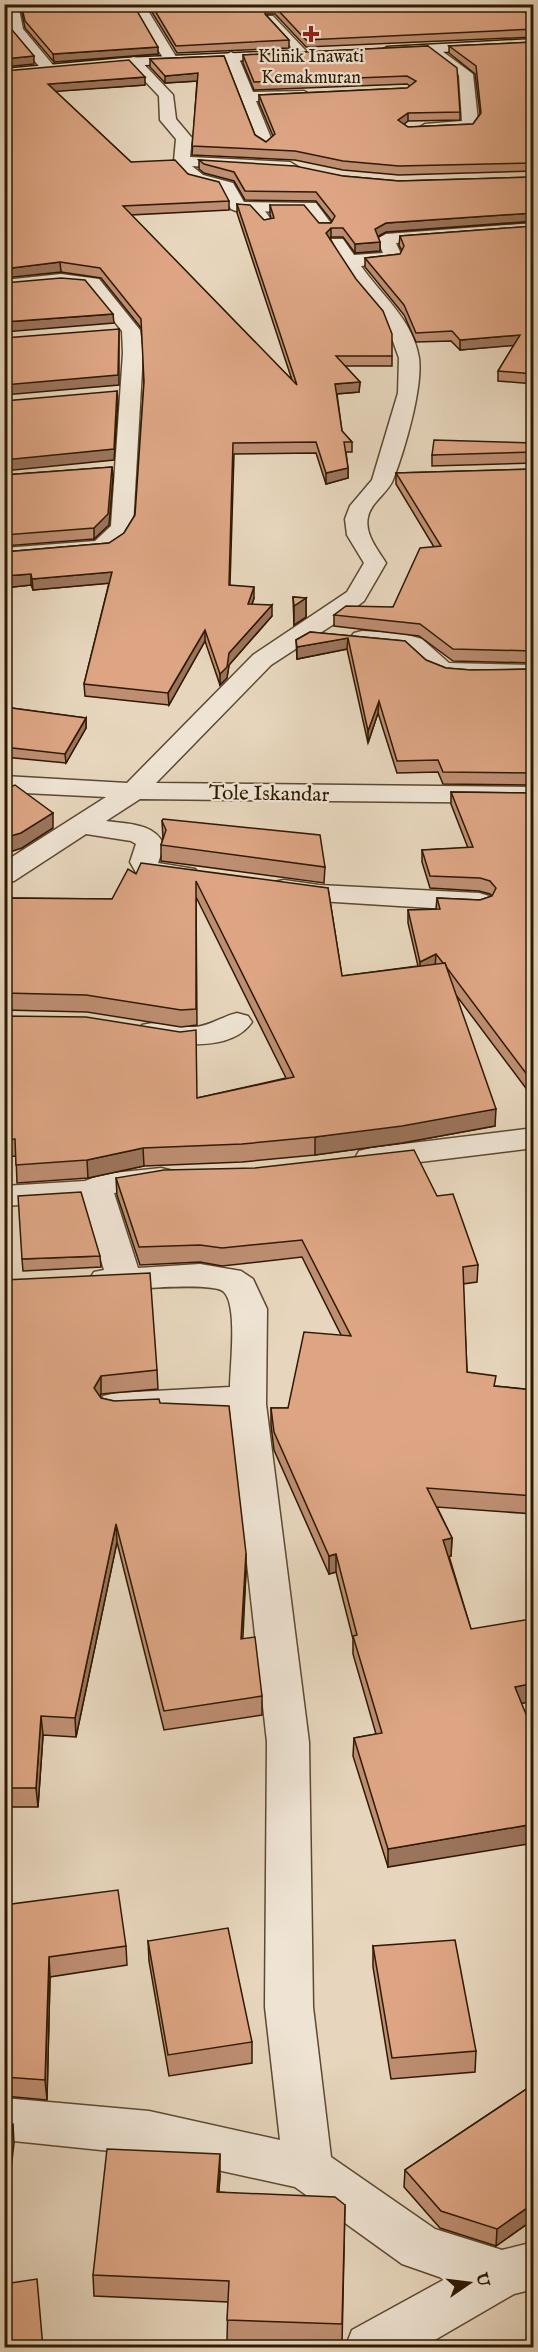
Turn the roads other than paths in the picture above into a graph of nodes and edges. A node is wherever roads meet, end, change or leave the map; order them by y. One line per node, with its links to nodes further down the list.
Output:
1 (10, 4): 13 (street)
2 (137, 4): 11 (street)
3 (521, 4): 5 (street)
4 (270, 18): 9 (lane)
5 (534, 19)
6 (534, 43): 7 (street)
7 (434, 49): 8 (street); 17 (street)
8 (369, 52)
9 (308, 54): 10 (street)
10 (231, 56): 11 (street); 16 (street)
11 (171, 60): 12 (street)
12 (134, 61): 13 (street); 19 (street)
13 (48, 69): 14 (street)
14 (4, 72)
15 (315, 94): 16 (street)
16 (249, 97): 18 (street)
17 (408, 128)
18 (265, 143)
19 (182, 161): 20 (street); 21 (street)
20 (305, 169)
21 (255, 208): 22 (lane); 23 (street)
22 (268, 224)
23 (325, 225)
24 (534, 228): 26 (street)
25 (337, 243): 26 (street)
26 (349, 261): 34 (street)
27 (4, 285): 28 (street)
28 (131, 330): 29 (street); 30 (street)
29 (108, 331)
30 (132, 392): 31 (street); 32 (street)
31 (109, 394)
32 (124, 468): 33 (street); 36 (street)
33 (102, 470)
34 (384, 476): 35 (street); 37 (street)
35 (407, 476)
36 (4, 555)
37 (304, 633): 38 (street); 40 (street)
38 (534, 672)
39 (4, 784): 40 (street, Tole Iskandar)
40 (134, 791): 41 (street, Tole Iskandar); 42 (street)
41 (534, 795)
42 (82, 825): 43 (street); 44 (street)
43 (4, 875)
44 (214, 879)
45 (261, 885): 46 (street)
46 (479, 902)
47 (237, 1023): 48 (street)
48 (123, 1028)
49 (534, 1138): 50 (street)
50 (342, 1162)
51 (187, 1177): 52 (street)
52 (93, 1190): 53 (street); 54 (street)
53 (4, 1196)
54 (124, 1279): 55 (street); 56 (street)
55 (70, 1282)
56 (249, 1398): 57 (street); 59 (street)
57 (114, 1405)
58 (4, 2119): 59 (street)
59 (308, 2168): 60 (street)
60 (518, 2270): 61 (street)
61 (371, 2348)

